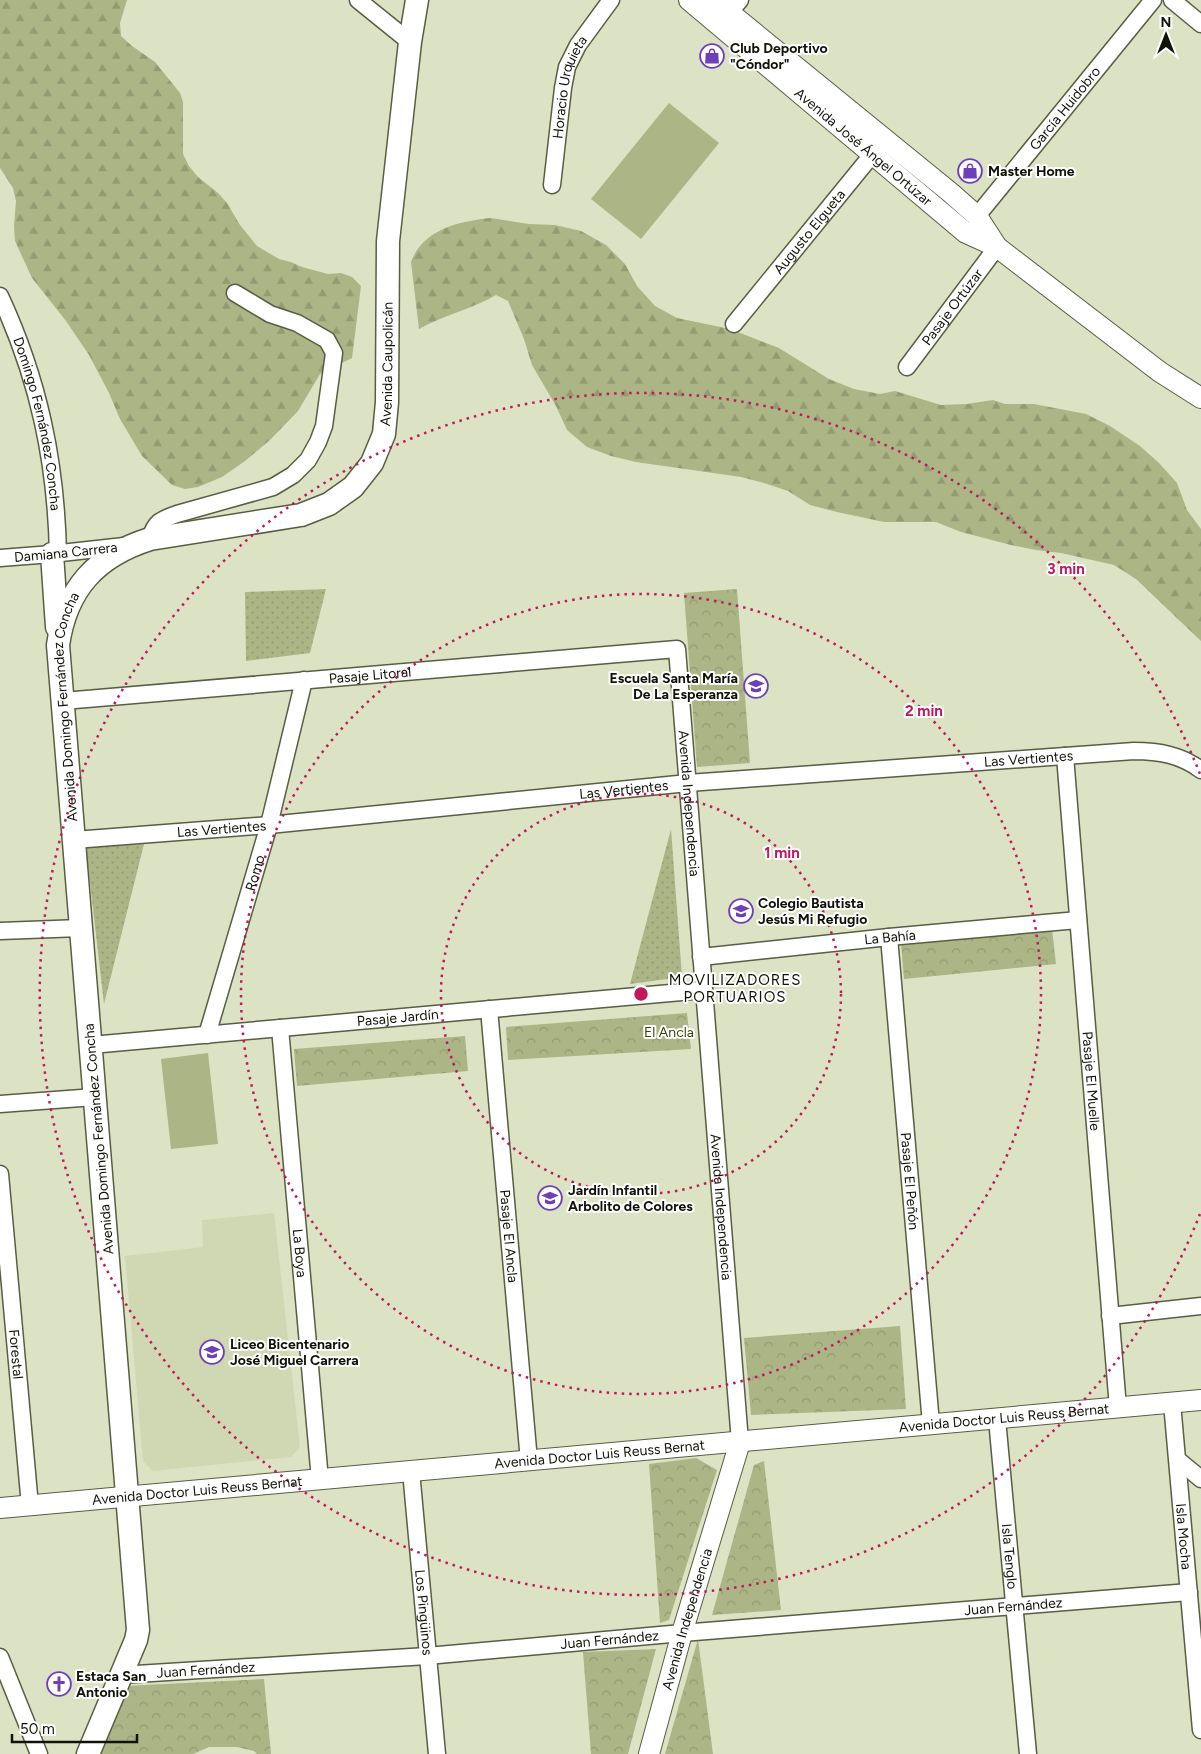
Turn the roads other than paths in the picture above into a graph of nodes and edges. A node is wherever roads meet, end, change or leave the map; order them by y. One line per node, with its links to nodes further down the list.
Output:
1 (358, 0): 10 (street)
2 (417, 0): 10 (main road, Avenida Caupolicán)
3 (612, 0): 12 (street, Horacio Urquieta)
4 (689, 0): 8 (street, Avenida José Ángel Ortúzar)
5 (714, 0): 8 (street, Avenida José Ángel Ortúzar)
6 (1153, 0): 13 (street, García Huidobro)
7 (1172, 0): 9 (street)
8 (730, 12): 11 (street, Avenida José Ángel Ortúzar)
9 (1201, 24)
10 (410, 42): 20 (main road, Avenida Caupolicán)
11 (879, 147): 13 (street, Avenida José Ángel Ortúzar); 14 (street, Avenida José Ángel Ortúzar); 17 (street, Augusto Elgueta)
12 (552, 185)
13 (978, 216): 14 (street, Avenida José Ángel Ortúzar)
14 (996, 247): 18 (street, Pasaje Ortúzar); 19 (street, Avenida José Ángel Ortúzar)
15 (235, 293): 20 (street)
16 (0, 296): 21 (street, Domingo Fernández Concha)
17 (734, 324)
18 (907, 367)
19 (1201, 398)
20 (141, 542): 21 (street, Damiana Carrera); 23 (main road, Avenida Domingo Fernández Concha)
21 (55, 554): 22 (street, Damiana Carrera); 23 (main road)
22 (0, 558)
23 (58, 645): 26 (main road, Avenida Domingo Fernández Concha)
24 (677, 649): 25 (street, Pasaje Litoral); 29 (street, Avenida Independencia)
25 (304, 680): 26 (street, Pasaje Litoral); 30 (street, Romo)
26 (63, 701): 31 (main road, Avenida Domingo Fernández Concha)
27 (1065, 756): 28 (street, Las Vertientes); 29 (street, Las Vertientes); 32 (street, Pasaje El Muelle)
28 (1201, 770)
29 (688, 783): 30 (street, Las Vertientes); 36 (street, Avenida Independencia)
30 (269, 825): 31 (street, Las Vertientes); 40 (street, Romo)
31 (74, 840): 33 (main road, Avenida Domingo Fernández Concha)
32 (1078, 920): 35 (street, La Bahía); 46 (street, Pasaje El Muelle)
33 (82, 928): 34 (street); 41 (main road, Avenida Domingo Fernández Concha)
34 (0, 931)
35 (889, 937): 36 (street, La Bahía); 51 (street, Pasaje El Peñón)
36 (701, 957): 37 (street, Avenida Independencia)
37 (704, 990): 38 (street, Pasaje Jardín); 52 (street, Avenida Independencia)
38 (489, 1009): 39 (street, Pasaje Jardín); 54 (street, Pasaje El Ancla)
39 (280, 1028): 40 (street, Pasaje Jardín); 57 (street, La Boya)
40 (207, 1035): 41 (street, Pasaje Jardín)
41 (91, 1045): 42 (main road, Avenida Domingo Fernández Concha)
42 (95, 1097): 43 (street); 58 (main road, Avenida Domingo Fernández Concha)
43 (0, 1104)
44 (0, 1174): 59 (street, Forestal)
45 (1201, 1306): 46 (street)
46 (1110, 1316): 49 (street, Pasaje El Muelle)
47 (1201, 1400): 48 (street, Avenida Doctor Luis Reuss Bernat)
48 (1172, 1403): 49 (street, Avenida Doctor Luis Reuss Bernat); 53 (street, Isla Mocha)
49 (1118, 1408): 50 (street, Avenida Doctor Luis Reuss Bernat)
50 (996, 1419): 51 (street, Avenida Doctor Luis Reuss Bernat); 62 (street, Isla Tenglo)
51 (931, 1424): 52 (street, Avenida Doctor Luis Reuss Bernat)
52 (740, 1442): 54 (street, Avenida Doctor Luis Reuss Bernat); 63 (street, Avenida Independencia)
53 (1178, 1460): 56 (street); 61 (street, Isla Mocha)
54 (529, 1461): 55 (street, Avenida Doctor Luis Reuss Bernat)
55 (411, 1471): 57 (street, Avenida Doctor Luis Reuss Bernat); 64 (street, Los Pingüinos)
56 (1201, 1479)
57 (320, 1480): 58 (street, Avenida Doctor Luis Reuss Bernat)
58 (128, 1497): 59 (street, Avenida Doctor Luis Reuss Bernat); 66 (main road, Avenida Domingo Fernández Concha)
59 (30, 1506): 60 (street, Avenida Doctor Luis Reuss Bernat)
60 (0, 1508)
61 (1189, 1592): 62 (street, Juan Fernández); 67 (street, Isla Mocha)
62 (1014, 1606): 63 (street, Juan Fernández); 72 (street, Isla Tenglo)
63 (682, 1633): 64 (street, Juan Fernández); 71 (street, Avenida Independencia)
64 (428, 1656): 66 (street, Juan Fernández); 70 (street, Los Pingüinos)
65 (0, 1658): 68 (street)
66 (120, 1675): 69 (main road, Avenida Domingo Fernández Concha)
67 (1201, 1719)
68 (39, 1754)
69 (88, 1754)
70 (437, 1754)
71 (649, 1754)
72 (1028, 1754)

